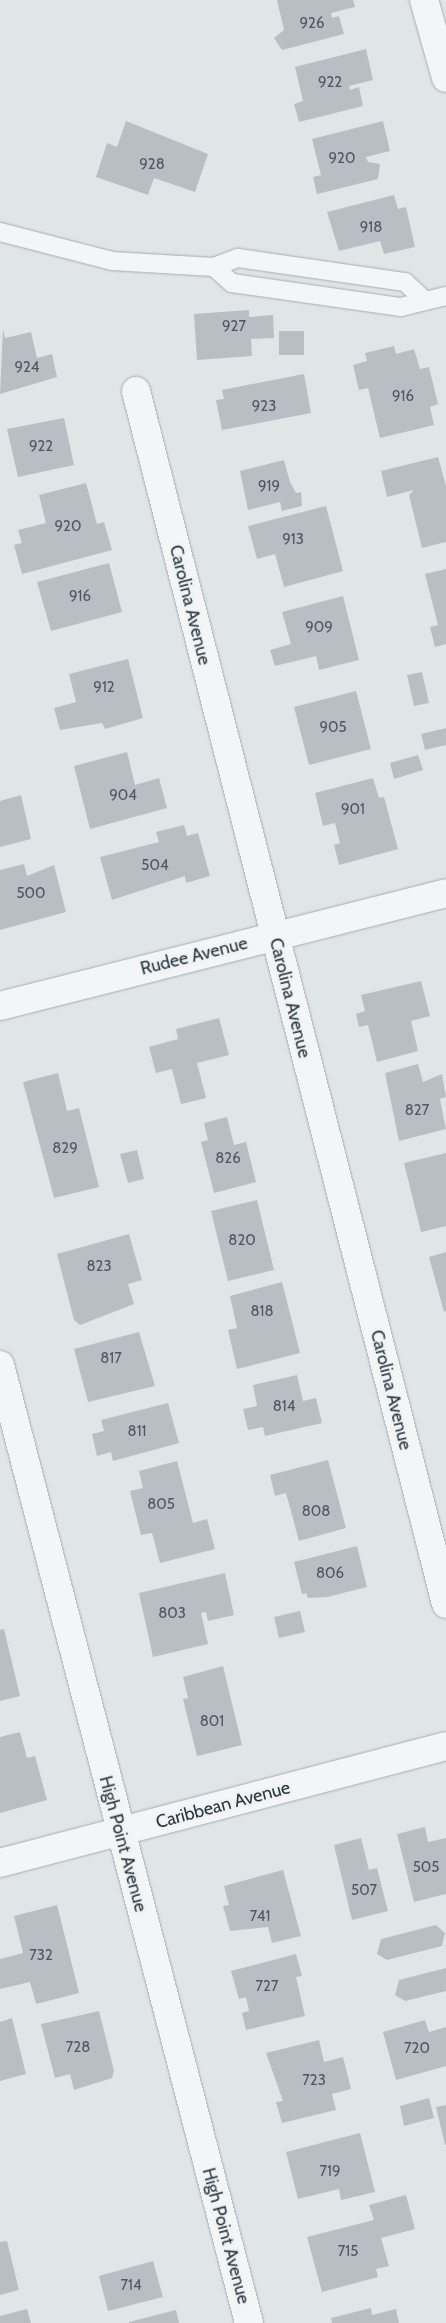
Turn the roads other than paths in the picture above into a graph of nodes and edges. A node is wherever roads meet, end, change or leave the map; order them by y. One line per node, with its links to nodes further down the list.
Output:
1 (424, 0): 2 (street)
2 (446, 78)
3 (0, 232): 4 (lane)
4 (214, 267): 6 (lane); 6 (lane)
5 (446, 296): 6 (lane)
6 (422, 299)
7 (136, 391): 9 (street, Carolina Avenue)
8 (446, 893): 9 (street, Rudee Avenue)
9 (274, 936): 10 (street, Rudee Avenue); 12 (street, Carolina Avenue)
10 (0, 1006)
11 (0, 1364): 14 (street, High Point Avenue)
12 (446, 1604)
13 (446, 1746): 14 (street, Caribbean Avenue)
14 (120, 1832): 15 (street, Caribbean Avenue); 16 (street, High Point Avenue)
15 (0, 1863)
16 (249, 2323)

